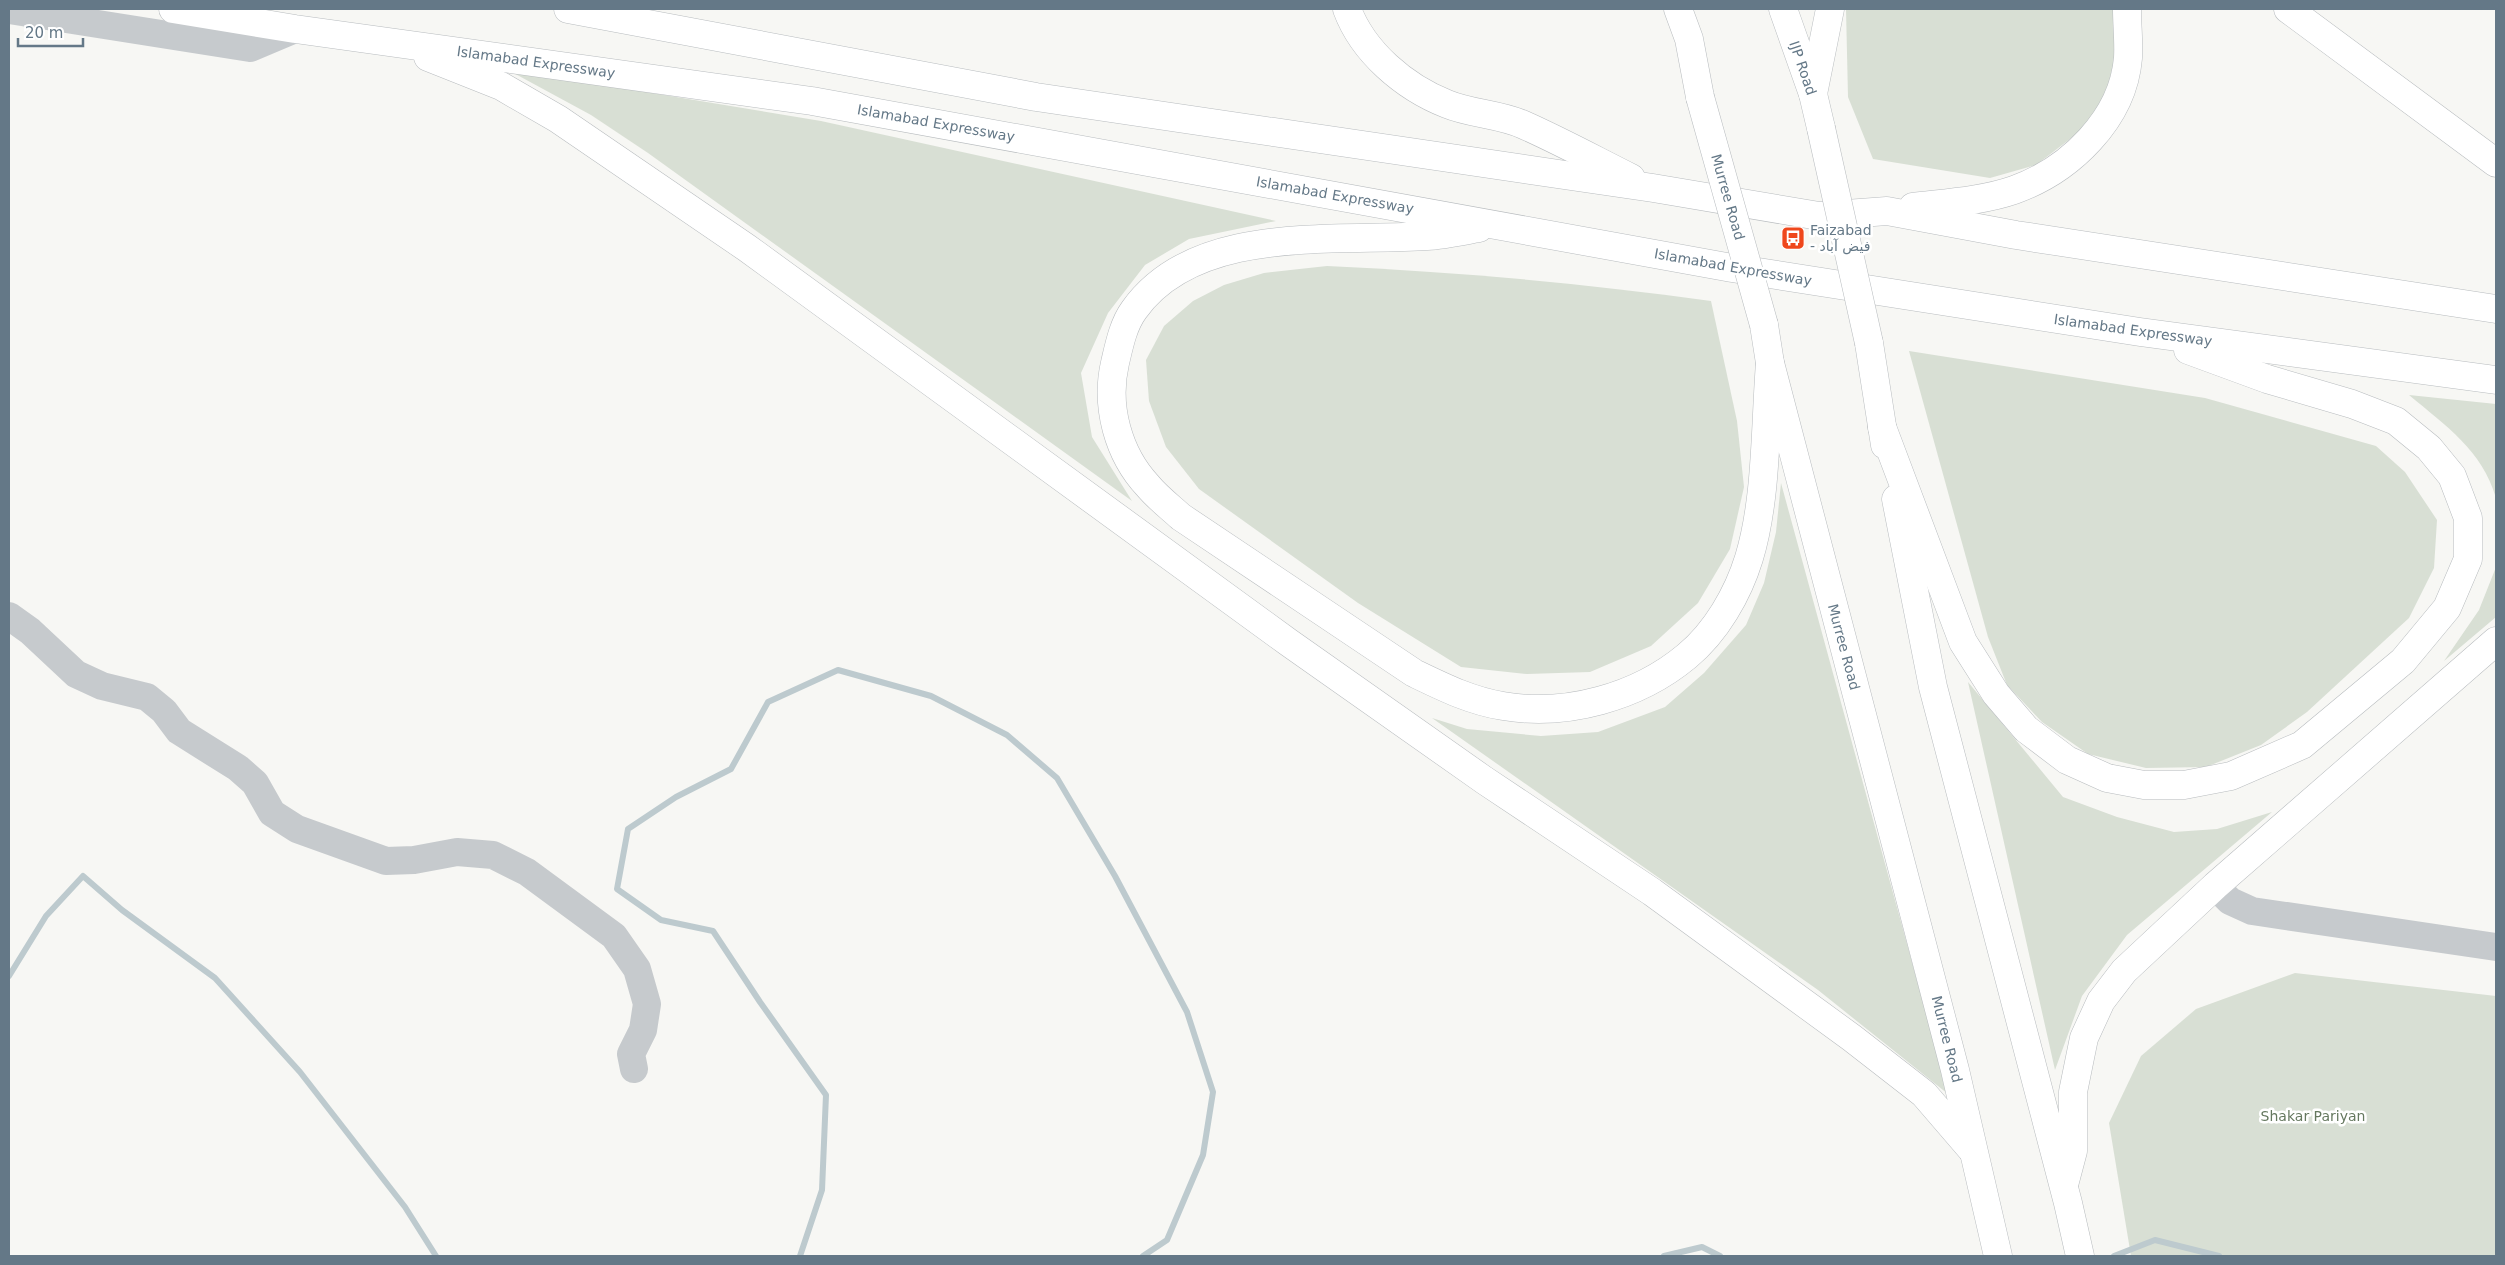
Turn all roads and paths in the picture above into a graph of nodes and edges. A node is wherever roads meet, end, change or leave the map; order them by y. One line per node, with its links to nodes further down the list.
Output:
1 (173, 9): 10 (highway, Islamabad Expressway)
2 (568, 9): 14 (highway)
3 (1347, 9): 14 (highway)
4 (1678, 9): 19 (highway, Murree Road, bridge)
5 (1783, 9): 12 (highway, IJP Road)
6 (1830, 9): 12 (highway)
7 (2126, 9): 15 (highway)
8 (2288, 9): 13 (highway)
9 (9, 10): 10 (street)
10 (295, 29): 11 (highway, Islamabad Expressway)
11 (401, 43): 16 (highway, Islamabad Expressway); 27 (highway)
12 (1813, 94): 21 (highway, IJP Road, bridge)
13 (2496, 164)
14 (1652, 188): 15 (highway)
15 (1887, 211): 17 (highway)
16 (1500, 225): 18 (highway, Islamabad Expressway); 19 (highway)
17 (2496, 309)
18 (2140, 332): 20 (highway, Islamabad Expressway); 21 (highway)
19 (1770, 363): 27 (highway, Murree Road)
20 (2496, 380)
21 (1882, 427): 28 (highway)
22 (9, 616): 26 (street)
23 (2496, 641): 24 (highway)
24 (2215, 886): 25 (street); 28 (highway)
25 (2496, 947)
26 (634, 1069)
27 (1974, 1151): 29 (highway, Murree Road)
28 (2066, 1196): 30 (highway)
29 (1998, 1256)
30 (2080, 1256)

